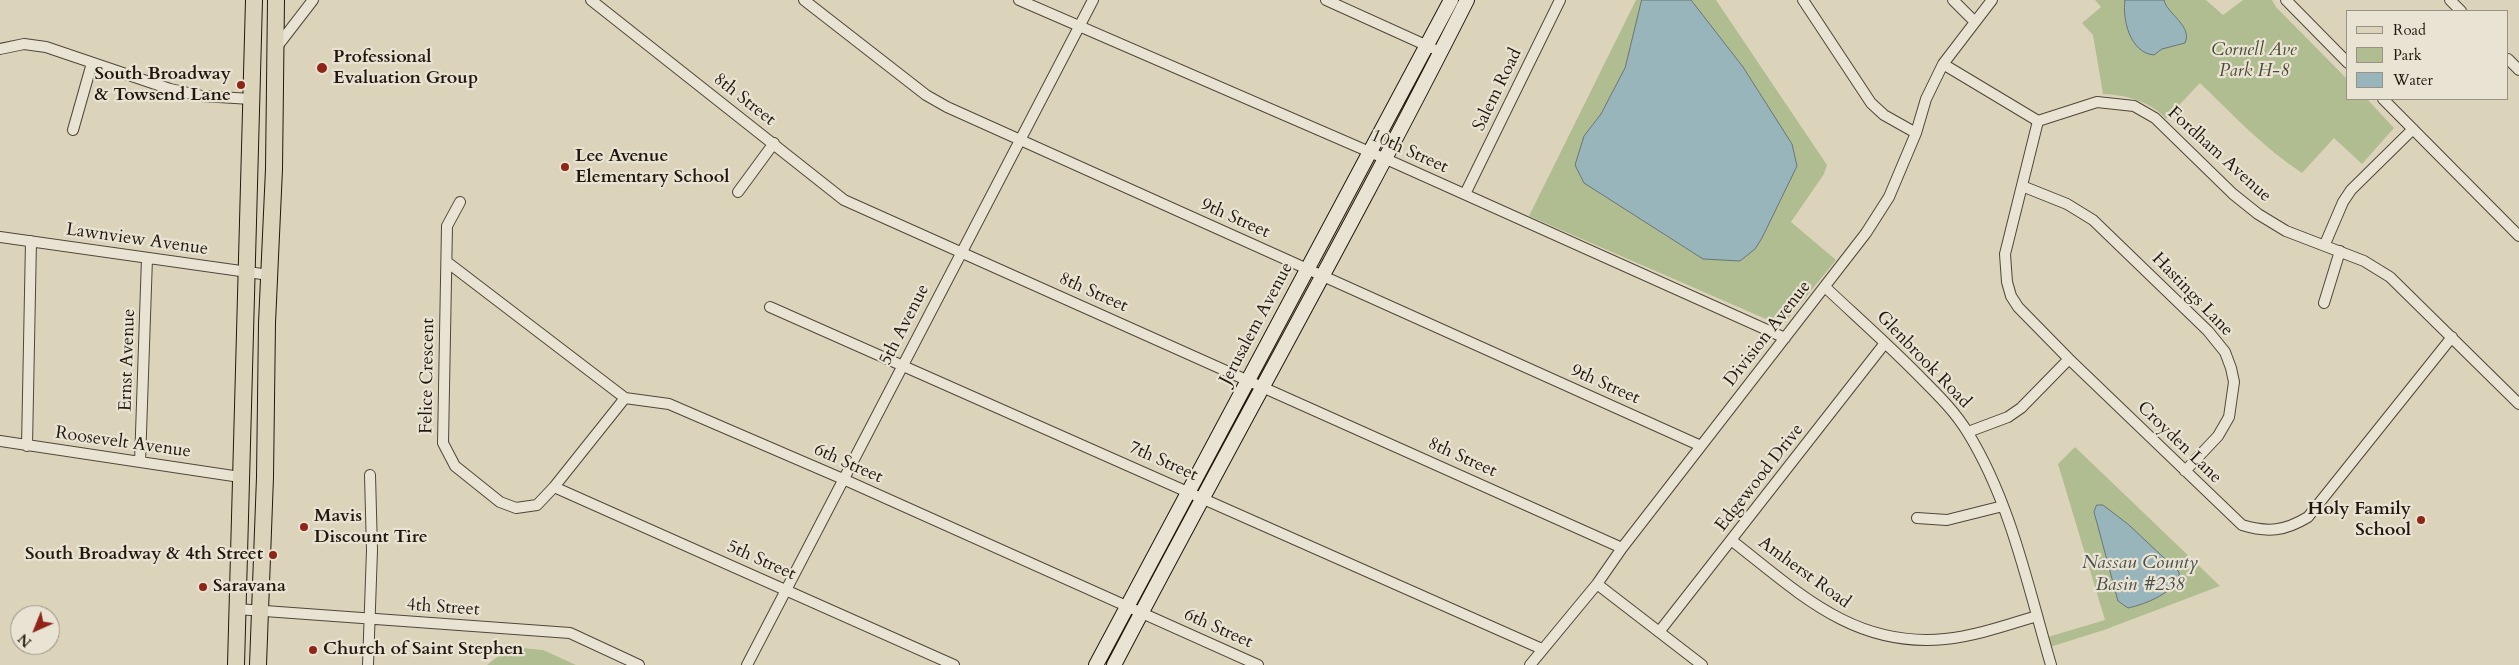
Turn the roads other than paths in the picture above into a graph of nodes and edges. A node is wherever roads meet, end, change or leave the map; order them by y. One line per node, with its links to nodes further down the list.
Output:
1 (254, 0): 28 (main road)
2 (276, 0): 22 (main road)
3 (313, 0): 22 (street)
4 (591, 0): 35 (street, 8th Street)
5 (804, 0): 34 (street, 9th Street)
6 (1018, 0): 19 (street, 10th Street)
7 (1093, 0): 19 (street, 5th Avenue)
8 (1326, 0): 21 (street)
9 (1451, 0): 21 (main road, Jerusalem Avenue)
10 (1466, 0): 21 (main road, Jerusalem Avenue)
11 (1560, 0): 40 (street, Salem Road)
12 (1803, 0): 33 (street)
13 (1953, 0): 18 (street)
14 (1992, 0): 18 (street, Division Avenue)
15 (2286, 0): 24 (street)
16 (2450, 0): 17 (street)
17 (2460, 10)
18 (1975, 22): 26 (street, Division Avenue)
19 (1079, 26): 34 (street, 5th Avenue); 36 (street, 10th Street)
20 (0, 49): 25 (street)
21 (1434, 49): 36 (main road, Jerusalem Avenue); 37 (main road, Jerusalem Avenue)
22 (274, 51): 52 (main road)
23 (2509, 60): 27 (street)
24 (2346, 61)
25 (92, 63): 28 (street); 32 (street)
26 (1943, 64): 30 (street); 33 (street, Division Avenue)
27 (2519, 70)
28 (251, 99): 51 (main road)
29 (2384, 100): 31 (street)
30 (2038, 121): 38 (street, Croyden Lane); 45 (street, Fordham Avenue)
31 (2413, 129): 43 (street); 45 (street)
32 (73, 130)
33 (1916, 133): 54 (street, Division Avenue)
34 (1019, 140): 47 (street, 5th Avenue); 50 (street, 9th Street)
35 (774, 143): 39 (street); 47 (street, 8th Street)
36 (1371, 153): 37 (street, 10th Street); 50 (main road, Jerusalem Avenue)
37 (1384, 158): 40 (street, 10th Street); 53 (main road, Jerusalem Avenue)
38 (2022, 186): 60 (street, Croyden Lane); 71 (street, Hastings Lane)
39 (738, 192)
40 (1465, 194): 58 (street, 10th Street)
41 (460, 202): 49 (street, Felice Crescent)
42 (3, 236): 44 (street, Lawnview Avenue)
43 (2519, 236)
44 (31, 241): 48 (street, Lawnview Avenue); 68 (street)
45 (2325, 244): 46 (street, Fordham Avenue)
46 (2340, 250): 55 (street); 57 (street, Fordham Avenue)
47 (961, 252): 61 (street, 5th Avenue); 62 (street, 8th Street)
48 (148, 258): 51 (street, Lawnview Avenue); 70 (street, Ernst Avenue)
49 (447, 262): 64 (street, 6th Street); 75 (street, Felice Crescent)
50 (1307, 268): 53 (street, 9th Street); 62 (main road, Jerusalem Avenue)
51 (246, 272): 52 (street, Lawnview Avenue); 73 (main road)
52 (269, 275): 86 (main road)
53 (1324, 276): 63 (main road, Jerusalem Avenue); 69 (street, 9th Street)
54 (1825, 287): 58 (street, Division Avenue); 59 (street, Glenbrook Road)
55 (2324, 302)
56 (770, 307): 61 (street, 7th Street)
57 (2452, 337): 65 (street, Fordham Avenue); 71 (street, Croyden Lane)
58 (1785, 338): 69 (street, Division Avenue)
59 (1885, 343): 66 (street, Glenbrook Road); 80 (street, Edgewood Drive)
60 (2069, 359): 66 (street); 71 (street, Croyden Lane)
61 (902, 366): 74 (street, 5th Avenue); 76 (street, 7th Street)
62 (1248, 380): 63 (street, 8th Street); 76 (main road, Jerusalem Avenue)
63 (1262, 387): 77 (main road, Jerusalem Avenue); 81 (street, 8th Street)
64 (625, 398): 74 (street, 6th Street); 75 (street, Felice Crescent)
65 (2519, 404)
66 (1968, 432): 78 (street, Glenbrook Road)
67 (0, 442): 68 (street, Roosevelt Avenue)
68 (27, 446): 70 (street, Roosevelt Avenue)
69 (1701, 446): 81 (street, Division Avenue)
70 (140, 462): 73 (street, Roosevelt Avenue)
71 (2185, 471)
72 (370, 474): 89 (street)
73 (240, 477): 85 (main road)
74 (843, 479): 83 (street, 5th Avenue); 84 (street, 6th Street)
75 (554, 487): 83 (street, 5th Street)
76 (1188, 491): 77 (street, 7th Street); 84 (main road, Jerusalem Avenue)
77 (1202, 498): 87 (main road, Jerusalem Avenue); 91 (street, 7th Street)
78 (2003, 506): 79 (street); 88 (street, Glenbrook Road)
79 (1917, 518)
80 (1731, 540): 88 (street, Amherst Road); 90 (street, Edgewood Drive)
81 (1622, 548): 82 (street, Division Avenue)
82 (1597, 584): 90 (street); 91 (street, Division Avenue)
83 (786, 590): 96 (street, 5th Avenue); 97 (street, 5th Street)
84 (1126, 608): 87 (street, 6th Street); 98 (main road, Jerusalem Avenue)
85 (237, 609): 86 (street, 4th Street); 92 (main road)
86 (261, 610): 89 (street, 4th Street); 93 (main road)
87 (1141, 614): 99 (main road, Jerusalem Avenue); 100 (street, 6th Street)
88 (2037, 616): 103 (street, Glenbrook Road)
89 (370, 619): 94 (street); 95 (street, 4th Street)
90 (1659, 632): 102 (street)
91 (1542, 649): 101 (street, Division Avenue)
92 (236, 665)
93 (258, 665)
94 (368, 665)
95 (640, 665)
96 (746, 665)
97 (954, 665)
98 (1096, 665)
99 (1114, 665)
100 (1258, 665)
101 (1530, 665)
102 (1702, 665)
103 (2051, 665)

